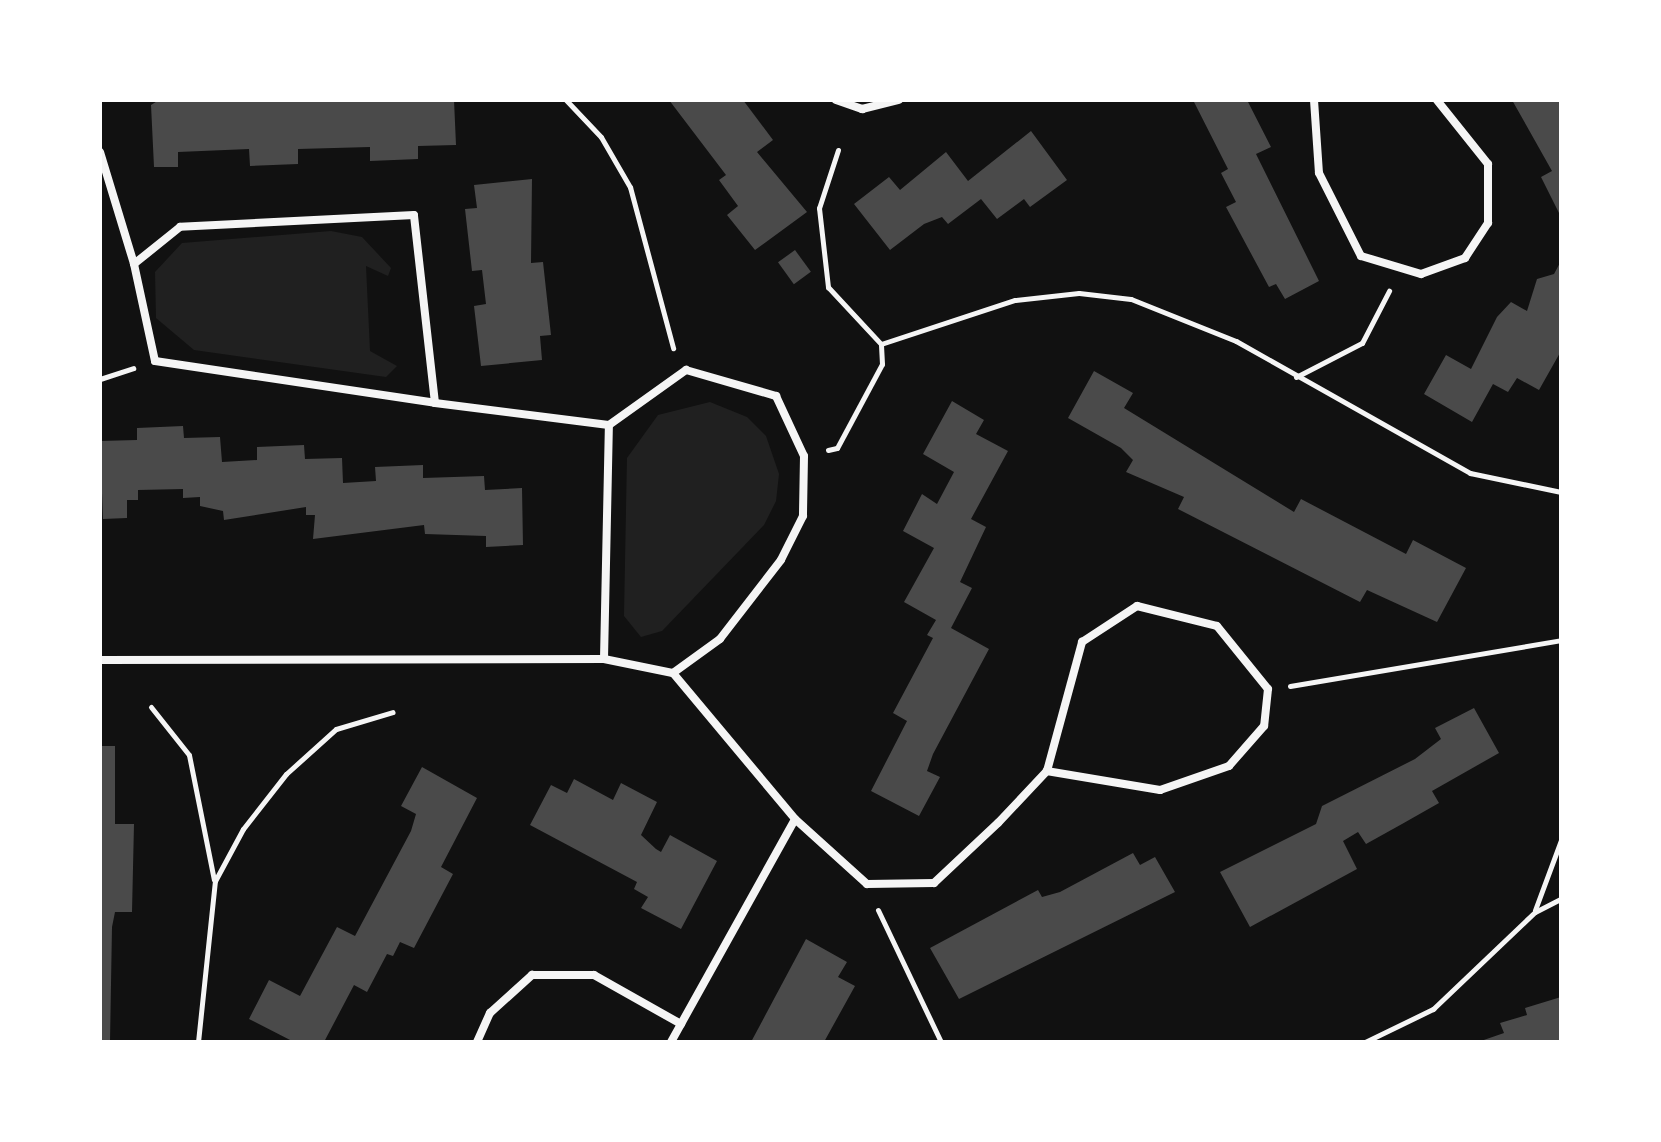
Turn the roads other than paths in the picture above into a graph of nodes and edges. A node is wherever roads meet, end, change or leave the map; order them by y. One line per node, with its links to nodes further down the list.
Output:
1 (836, 100): 2 (street)
2 (899, 100)
3 (1314, 100): 4 (street)
4 (1437, 100)
5 (100, 152): 6 (street)
6 (134, 264): 7 (street); 7 (street)
7 (435, 403): 8 (street)
8 (609, 425): 9 (street); 11 (street)
9 (604, 659): 10 (street); 11 (street)
10 (100, 660)
11 (673, 673): 13 (street)
12 (1047, 771): 12 (street); 13 (street)
13 (795, 819): 14 (street)
14 (681, 1024): 15 (street); 16 (street)
15 (477, 1042)
16 (671, 1042)

